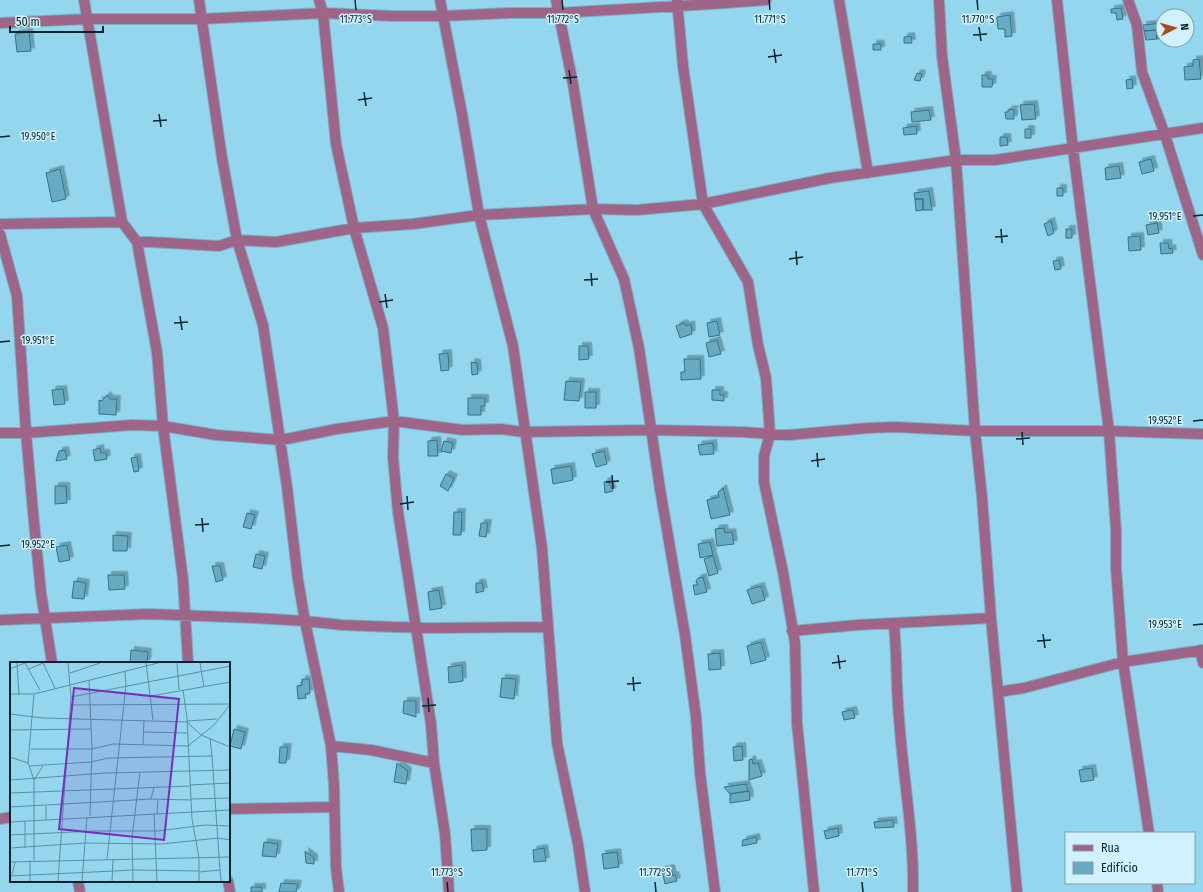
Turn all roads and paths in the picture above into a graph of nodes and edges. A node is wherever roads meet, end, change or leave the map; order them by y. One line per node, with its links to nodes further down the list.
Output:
1 (84, 0): 15 (street)
2 (200, 0): 16 (street)
3 (319, 0): 12 (street)
4 (440, 0): 14 (street)
5 (556, 0): 13 (street)
6 (766, 0): 11 (street)
7 (839, 0): 22 (street)
8 (938, 0): 21 (street)
9 (1057, 0): 20 (street)
10 (1128, 0): 19 (street)
11 (677, 3): 13 (street); 23 (street)
12 (323, 13): 14 (street); 16 (street); 28 (street)
13 (558, 13): 14 (street); 24 (street)
14 (444, 16): 25 (street)
15 (88, 19): 16 (street); 17 (street); 26 (street)
16 (202, 19): 30 (street)
17 (0, 23)
18 (1203, 128): 19 (street)
19 (1165, 135): 20 (street); 32 (street)
20 (1073, 149): 21 (street); 37 (street)
21 (956, 160): 22 (street); 36 (street)
22 (868, 173): 23 (street)
23 (703, 204): 24 (street); 41 (street)
24 (593, 209): 25 (street); 35 (street)
25 (479, 215): 28 (street); 38 (street)
26 (122, 222): 27 (street); 31 (street)
27 (0, 224)
28 (354, 228): 30 (street); 33 (street)
29 (0, 234): 40 (street)
30 (237, 240): 31 (street); 43 (street)
31 (137, 242): 34 (street)
32 (1203, 255)
33 (394, 421): 38 (street); 43 (street); 50 (street)
34 (163, 426): 40 (street); 43 (street); 44 (street)
35 (651, 430): 38 (street); 41 (street); 73 (street)
36 (975, 431): 37 (street); 41 (street); 46 (street)
37 (1109, 431): 42 (street); 56 (street)
38 (524, 432): 51 (street)
39 (0, 433): 40 (street)
40 (26, 433): 45 (street)
41 (770, 434): 52 (street)
42 (1203, 434)
43 (281, 440): 48 (street)
44 (185, 615): 45 (street); 48 (street); 55 (street)
45 (45, 618): 47 (street); 54 (street)
46 (991, 618): 49 (street); 58 (street)
47 (0, 620)
48 (305, 621): 50 (street); 59 (street)
49 (894, 624): 52 (street); 75 (street)
50 (416, 627): 51 (street); 60 (street)
51 (547, 627): 72 (street)
52 (792, 631): 74 (street)
53 (1202, 650): 56 (street); 57 (street)
54 (52, 662)
55 (188, 662)
56 (1123, 662): 58 (street); 65 (street)
57 (1203, 663)
58 (998, 692): 76 (street)
59 (331, 746): 60 (street); 61 (street)
60 (434, 763): 71 (street)
61 (334, 806): 62 (street); 70 (street)
62 (230, 809)
63 (10, 817): 64 (street)
64 (0, 819)
65 (1149, 832)
66 (78, 882): 68 (street)
67 (228, 882): 69 (street)
68 (80, 892)
69 (230, 892)
70 (339, 892)
71 (449, 892)
72 (585, 892)
73 (715, 892)
74 (814, 892)
75 (913, 892)
76 (1017, 892)

